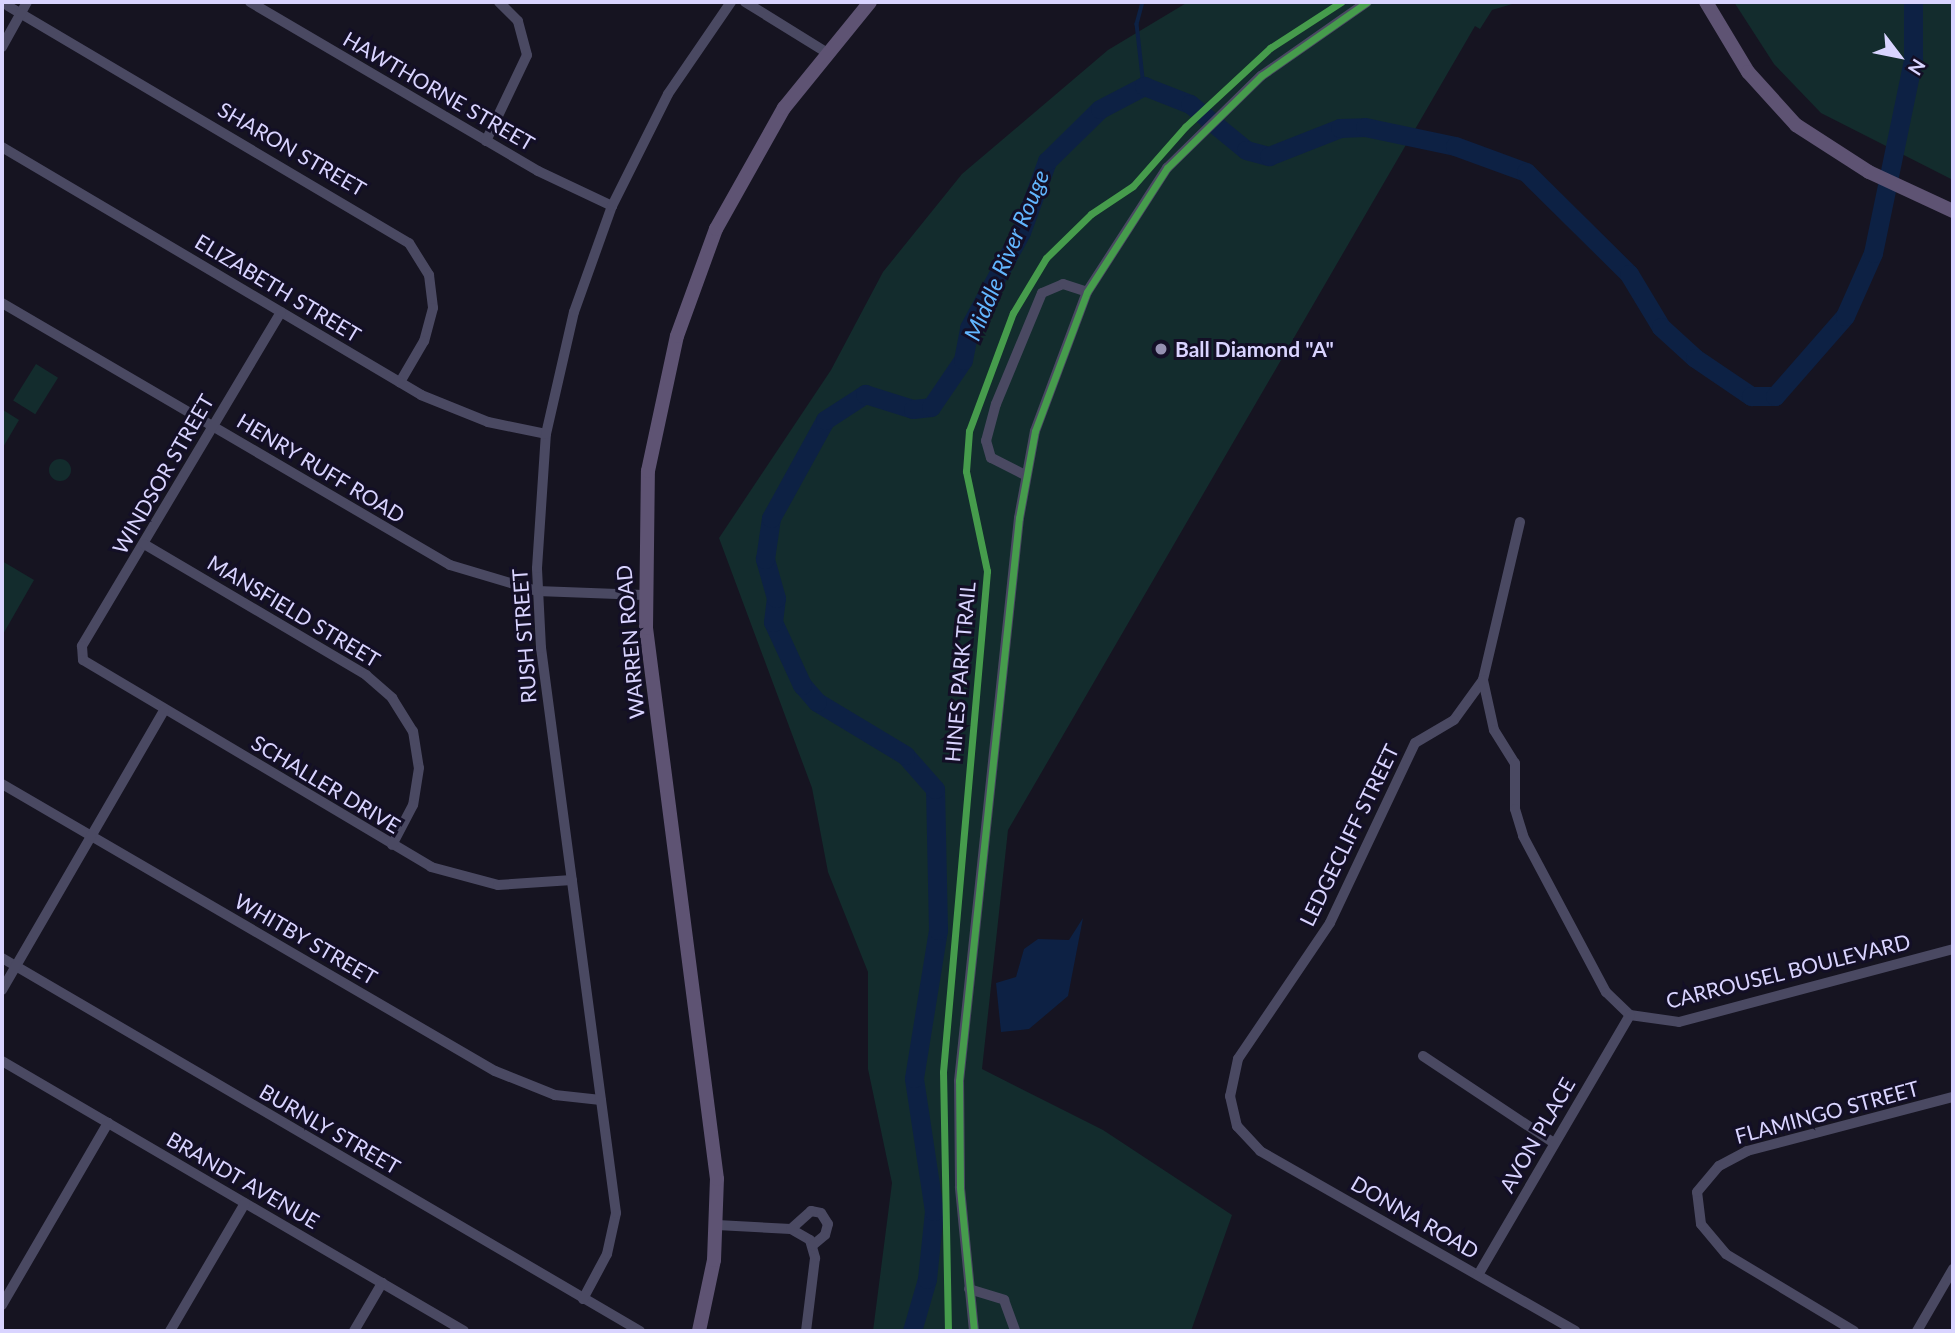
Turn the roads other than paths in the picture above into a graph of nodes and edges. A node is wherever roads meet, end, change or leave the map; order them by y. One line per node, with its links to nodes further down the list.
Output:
1 (27, 2): 10 (street)
2 (250, 2): 14 (street, HAWTHORNE STREET)
3 (499, 2): 14 (street)
4 (731, 2): 16 (street, RUSH STREET)
5 (745, 2): 13 (street)
6 (870, 2): 13 (main road, WARREN ROAD)
7 (1367, 2): 18 (street)
8 (1706, 2): 17 (main road)
9 (9, 4): 10 (street, SHARON STREET); 11 (street)
10 (21, 13): 12 (street); 21 (street, SHARON STREET)
11 (2, 17)
12 (2, 47)
13 (826, 52): 28 (main road, WARREN ROAD)
14 (486, 141): 16 (street, HAWTHORNE STREET)
15 (2, 147): 20 (street, ELIZABETH STREET)
16 (612, 206): 23 (street, RUSH STREET)
17 (1953, 211)
18 (1087, 292): 24 (street); 24 (street)
19 (2, 303): 22 (street, HENRY RUFF ROAD)
20 (281, 312): 21 (street, ELIZABETH STREET); 22 (street, WINDSOR STREET)
21 (400, 382): 23 (street, ELIZABETH STREET)
22 (213, 425): 26 (street, WINDSOR STREET); 27 (street, HENRY RUFF ROAD)
23 (546, 434): 27 (street, RUSH STREET)
24 (1025, 475): 55 (street)
25 (1520, 522): 30 (street, LEDGECLIFF STREET)
26 (144, 544): 29 (street, WINDSOR STREET); 34 (street, MANSFIELD STREET)
27 (537, 591): 28 (street, HENRY RUFF ROAD); 35 (street, RUSH STREET)
28 (644, 595): 49 (main road, WARREN ROAD)
29 (82, 656): 31 (street, SCHALLER DRIVE)
30 (1483, 680): 40 (street); 46 (street, LEDGECLIFF STREET)
31 (164, 710): 33 (street); 34 (street, SCHALLER DRIVE)
32 (2, 783): 33 (street, WHITBY STREET)
33 (91, 835): 38 (street); 44 (street, WHITBY STREET)
34 (392, 845): 35 (street, SCHALLER DRIVE)
35 (572, 880): 44 (street, RUSH STREET)
36 (1953, 949): 40 (street, CARROUSEL BOULEVARD)
37 (2, 958): 38 (street, BURNLY STREET)
38 (16, 966): 39 (street); 56 (street, BURNLY STREET)
39 (2, 990)
40 (1630, 1015): 47 (street, AVON PLACE)
41 (1423, 1056): 47 (street)
42 (2, 1061): 45 (street, BRANDT AVENUE)
43 (1953, 1097): 67 (street, FLAMINGO STREET)
44 (601, 1100): 56 (street, RUSH STREET)
45 (108, 1123): 48 (street, BRANDT AVENUE); 57 (street)
46 (1240, 1131): 53 (street, DONNA ROAD)
47 (1554, 1143): 53 (street, AVON PLACE)
48 (245, 1203): 54 (street, BRANDT AVENUE); 58 (street)
49 (717, 1225): 50 (street); 62 (main road, WARREN ROAD)
50 (791, 1229): 51 (street); 51 (street)
51 (813, 1245): 63 (street)
52 (1953, 1269): 68 (street)
53 (1478, 1275): 66 (street, DONNA ROAD)
54 (382, 1283): 59 (street); 60 (street, BRANDT AVENUE)
55 (969, 1289): 64 (street); 65 (street)
56 (583, 1299): 61 (street, BURNLY STREET)
57 (2, 1305)
58 (170, 1331)
59 (354, 1331)
60 (464, 1331)
61 (640, 1331)
62 (699, 1331)
63 (806, 1331)
64 (974, 1331)
65 (1015, 1331)
66 (1576, 1331)
67 (1854, 1331)
68 (1917, 1331)

